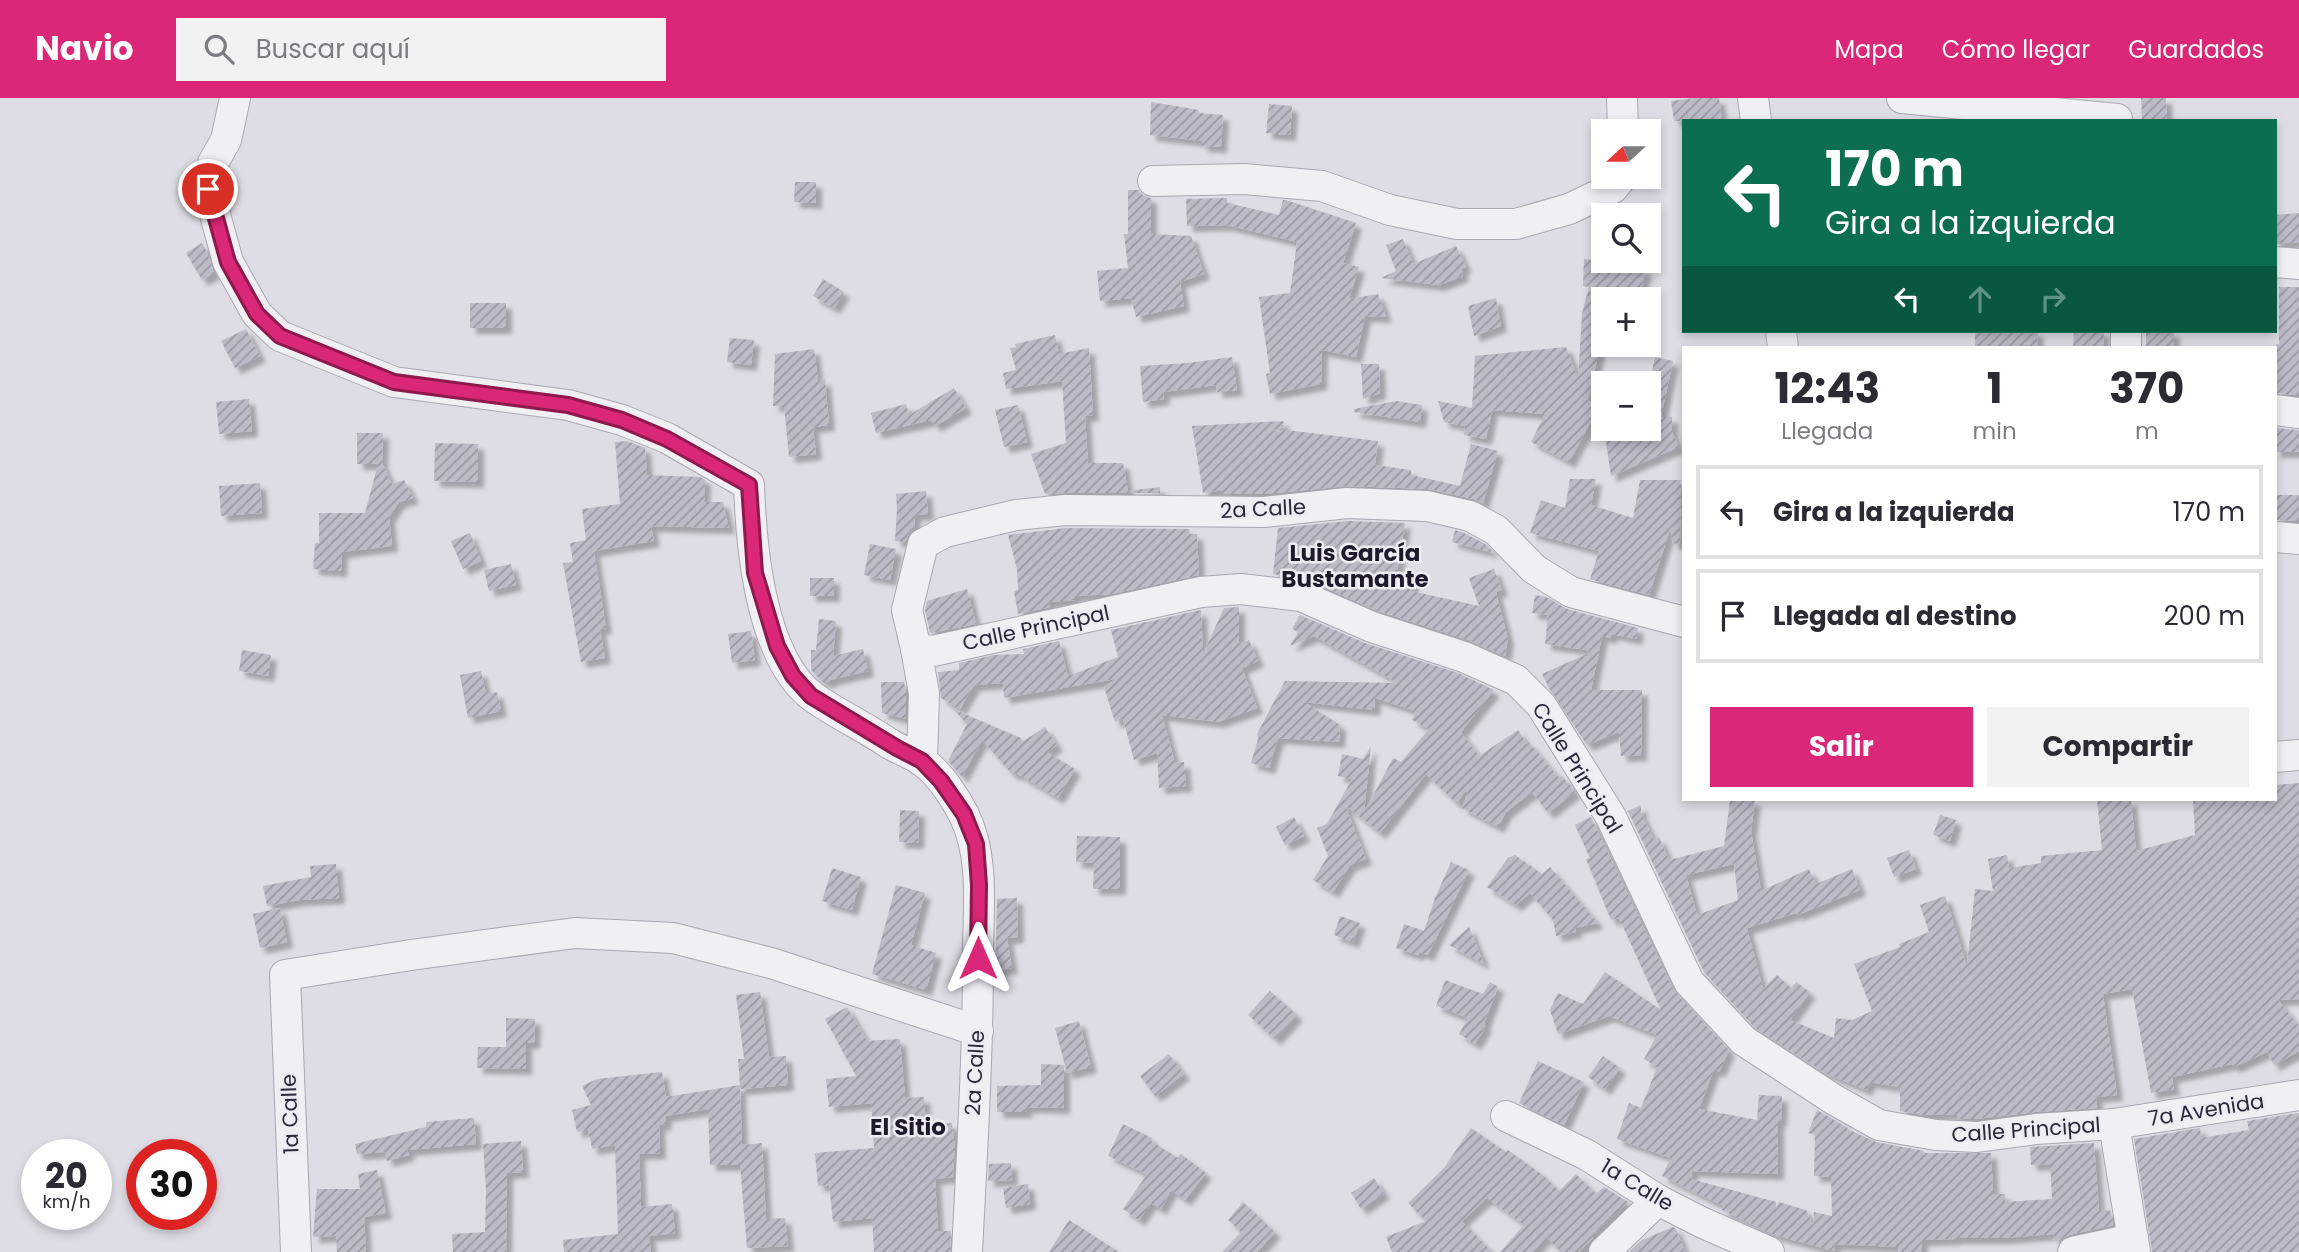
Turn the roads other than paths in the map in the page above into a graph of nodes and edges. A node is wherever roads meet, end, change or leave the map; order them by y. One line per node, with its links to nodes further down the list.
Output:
1 (235, 98): 20 (street, 2a Calle)
2 (1622, 98): 6 (street)
3 (1753, 98): 7 (street)
4 (1902, 98): 5 (street)
5 (2116, 113)
6 (1623, 119)
7 (1756, 119)
8 (1153, 181): 9 (street)
9 (1611, 189)
10 (2277, 262): 11 (street)
11 (2299, 264)
12 (2277, 410): 13 (street)
13 (2299, 413)
14 (2277, 537): 15 (street)
15 (2299, 539)
16 (1682, 621): 17 (street, 2a Calle)
17 (916, 649): 20 (street); 24 (street, Calle Principal)
18 (2299, 755): 19 (street)
19 (2277, 757)
20 (922, 761): 21 (street, 2a Calle)
21 (978, 1031): 28 (street, 1a Calle); 29 (street, 2a Calle)
22 (2299, 1095): 24 (street, 7a Avenida)
23 (1506, 1116): 25 (street, 1a Calle)
24 (2114, 1124): 27 (street)
25 (1658, 1200): 26 (street, 1a Calle); 30 (street)
26 (1701, 1222): 31 (street); 32 (street, 1a Calle)
27 (2134, 1245): 33 (street)
28 (296, 1252)
29 (967, 1252)
30 (1604, 1252)
31 (1704, 1252)
32 (1769, 1252)
33 (2073, 1252)

